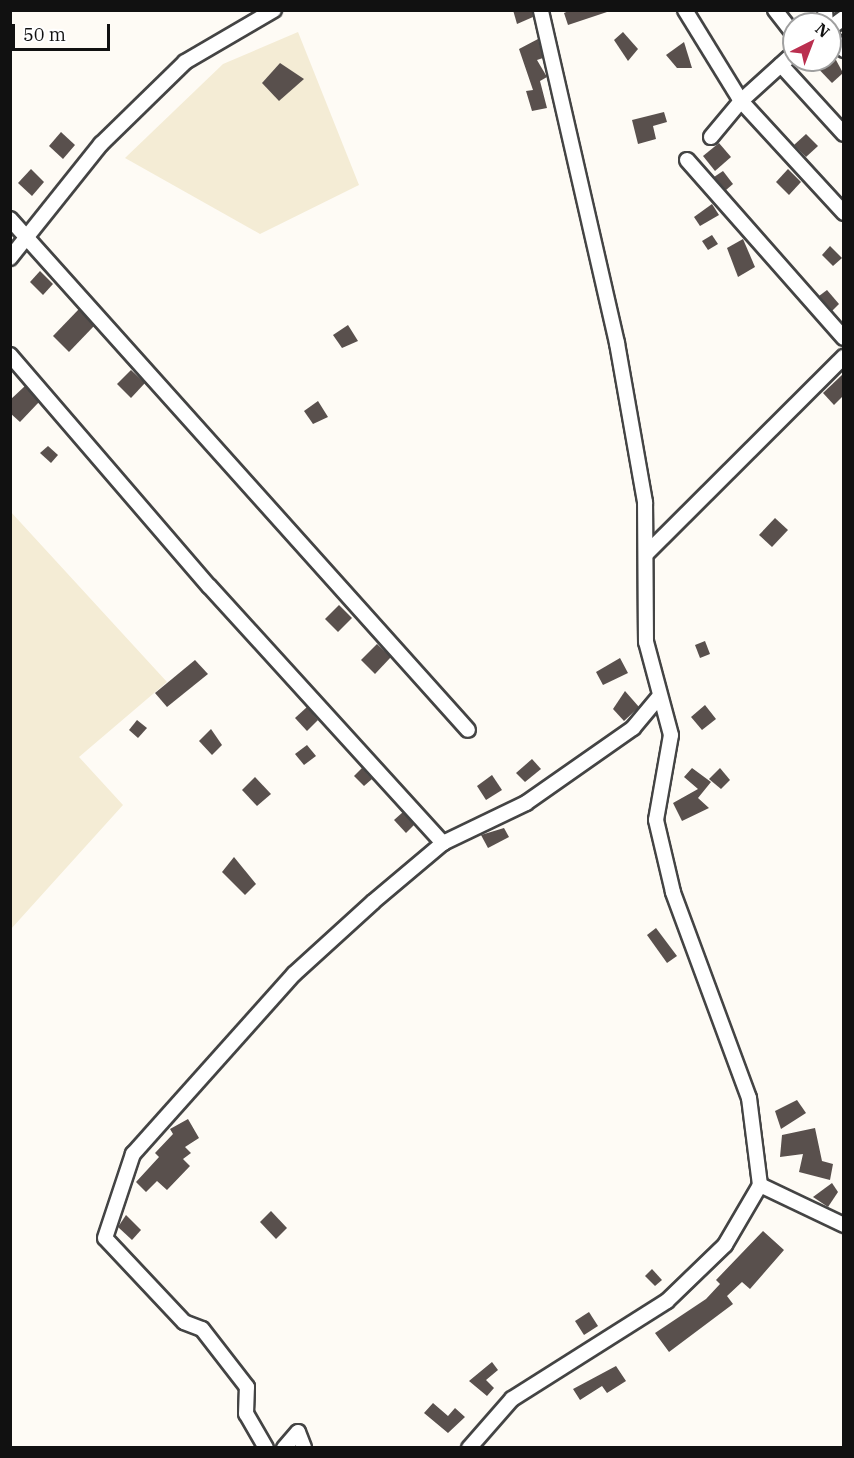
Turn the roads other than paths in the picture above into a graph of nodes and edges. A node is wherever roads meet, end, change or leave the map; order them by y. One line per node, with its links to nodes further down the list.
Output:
1 (274, 10): 11 (street)
2 (541, 10): 16 (street)
3 (686, 10): 5 (street)
4 (781, 65): 5 (street); 6 (street)
5 (741, 101): 7 (street); 9 (street)
6 (843, 134)
7 (711, 137)
8 (687, 160): 13 (street)
9 (843, 213)
10 (10, 219): 11 (street)
11 (27, 237): 12 (street); 18 (street)
12 (10, 258)
13 (843, 338)
14 (10, 355): 19 (street)
15 (843, 357): 16 (street)
16 (648, 553): 17 (street)
17 (658, 698): 19 (street); 20 (street)
18 (468, 729)
19 (443, 843): 22 (street)
20 (760, 1185): 21 (street); 25 (street)
21 (843, 1225)
22 (266, 1448)
23 (284, 1448): 24 (street)
24 (304, 1448)
25 (469, 1448)

